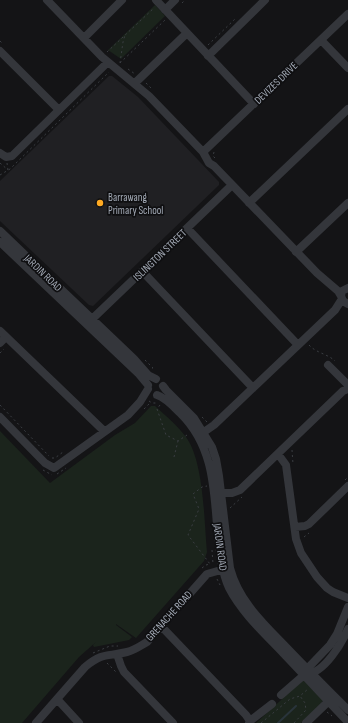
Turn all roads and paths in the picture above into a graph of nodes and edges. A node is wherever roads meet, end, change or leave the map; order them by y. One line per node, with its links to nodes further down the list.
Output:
1 (47, 0): 12 (street)
2 (122, 0): 12 (street)
3 (175, 0): 6 (street)
4 (265, 0): 16 (street)
5 (157, 1): 6 (street); 11 (path)
6 (165, 10): 10 (street)
7 (348, 14): 13 (street, DEVIZES DRIVE)
8 (239, 15): 14 (path)
9 (165, 20): 18 (path)
10 (187, 33): 16 (street); 23 (street)
11 (126, 35): 17 (path); 18 (path)
12 (84, 38): 17 (street)
13 (321, 40): 20 (street); 24 (street, DEVIZES DRIVE)
14 (207, 45)
15 (0, 51): 26 (street)
16 (208, 56): 24 (street)
17 (108, 60): 18 (path); 23 (street); 26 (street)
18 (120, 63)
19 (126, 67): 22 (path)
20 (348, 68)
21 (109, 72): 30 (path)
22 (138, 75)
23 (135, 83): 27 (street)
24 (254, 104): 27 (street, DEVIZES DRIVE)
25 (348, 109): 33 (street)
26 (59, 110): 28 (street)
27 (205, 150): 32 (street)
28 (0, 153)
29 (0, 163): 30 (path)
30 (8, 170): 31 (path)
31 (0, 175)
32 (232, 185): 33 (street); 35 (street, ISLINGTON STREET)
33 (249, 203): 38 (street)
34 (348, 203): 38 (street)
35 (187, 228): 39 (street, ISLINGTON STREET); 45 (street)
36 (0, 231): 43 (street, JARDIN ROAD)
37 (0, 242): 43 (street, JARDIN ROAD)
38 (296, 252): 40 (street)
39 (142, 271): 43 (street, ISLINGTON STREET); 50 (street)
40 (331, 285): 41 (street); 42 (street)
41 (347, 288): 42 (street)
42 (345, 301): 45 (street)
43 (90, 322): 48 (street, JARDIN ROAD); 52 (street, JARDIN ROAD)
44 (2, 337): 55 (street)
45 (301, 342): 46 (path); 50 (street)
46 (337, 364)
47 (328, 365): 51 (street)
48 (156, 379): 49 (street, JARDIN ROAD); 52 (street)
49 (163, 386): 52 (street); 56 (street, JARDIN ROAD)
50 (253, 388): 56 (street)
51 (348, 388): 59 (street)
52 (149, 394): 55 (street); 56 (street, JARDIN ROAD); 57 (path)
53 (0, 405): 58 (path)
54 (0, 417): 55 (street)
55 (104, 432)
56 (197, 433): 57 (path); 63 (street, JARDIN ROAD)
57 (178, 441): 60 (path)
58 (68, 449)
59 (278, 454): 63 (street); 64 (street)
60 (174, 457)
61 (207, 486): 66 (path)
62 (348, 486): 64 (street)
63 (217, 493): 66 (street, JARDIN ROAD)
64 (295, 527): 69 (street)
65 (212, 546): 66 (path)
66 (219, 568): 67 (path); 68 (path); 72 (street, GRENACHE ROAD); 77 (street, JARDIN ROAD)
67 (199, 573)
68 (220, 585)
69 (348, 598)
70 (348, 607): 71 (street)
71 (345, 622): 77 (street)
72 (161, 626): 76 (street, GRENACHE ROAD); 85 (street)
73 (348, 629): 77 (street)
74 (123, 646): 75 (path)
75 (90, 654)
76 (117, 654): 82 (street, GRENACHE ROAD); 89 (street)
77 (308, 673): 79 (street); 81 (street, JARDIN ROAD)
78 (308, 689): 80 (path)
79 (281, 695)
80 (300, 696): 90 (path); 91 (path)
81 (331, 698): 84 (street, JARDIN ROAD); 86 (street, JARDIN ROAD); 92 (street)
82 (57, 699): 87 (street, GRENACHE ROAD); 88 (street)
83 (272, 704): 85 (street)
84 (348, 710)
85 (250, 722)
86 (348, 722)
87 (36, 723)
88 (79, 723)
89 (173, 723)
90 (261, 723)
91 (294, 723)
92 (306, 723)

